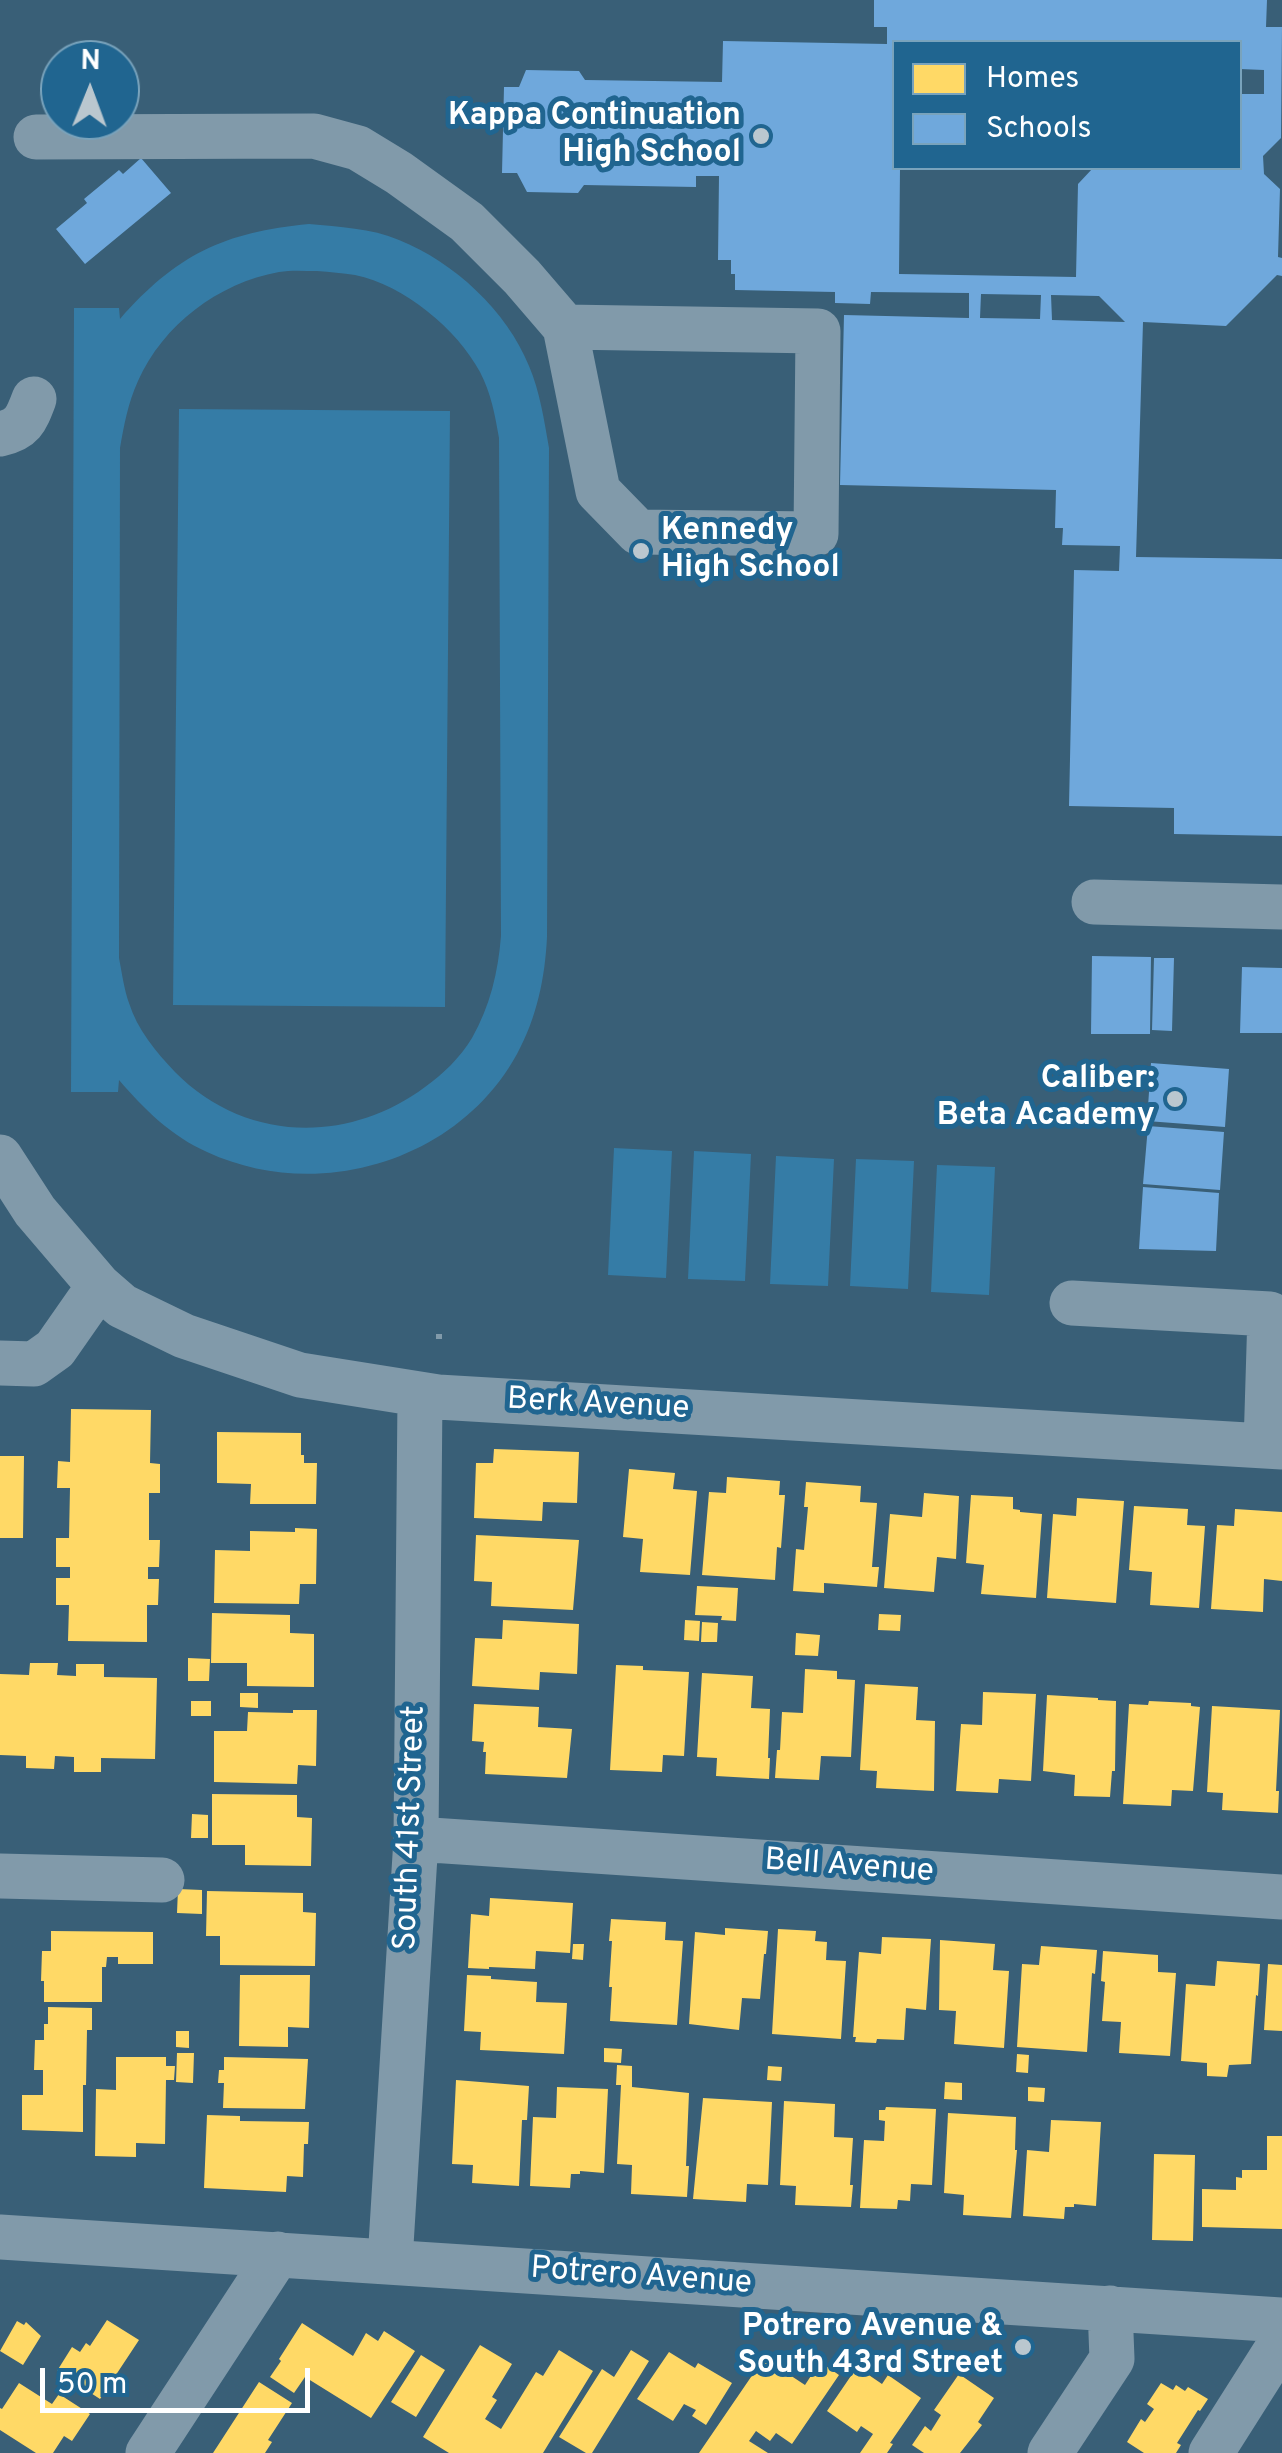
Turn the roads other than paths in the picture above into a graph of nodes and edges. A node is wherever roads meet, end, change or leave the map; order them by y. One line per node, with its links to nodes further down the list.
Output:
1 (36, 137): 2 (street)
2 (565, 327): 2 (street)
3 (34, 400): 4 (street)
4 (0, 434)
5 (1094, 902): 6 (street)
6 (1282, 907)
7 (0, 1157): 8 (street, Berk Avenue)
8 (99, 1286): 10 (street); 11 (street, Berk Avenue)
9 (1072, 1303): 12 (street)
10 (0, 1363)
11 (420, 1395): 12 (street, Berk Avenue); 13 (street, South 41st Street)
12 (1274, 1447)
13 (416, 1839): 16 (street, Bell Avenue); 19 (street, South 41st Street)
14 (0, 1876): 15 (street)
15 (162, 1880)
16 (1282, 1896)
17 (0, 2237): 18 (street, Potrero Avenue)
18 (278, 2254): 19 (street, Potrero Avenue); 23 (street)
19 (390, 2261): 20 (street, Potrero Avenue)
20 (1110, 2308): 21 (street, Potrero Avenue); 24 (street)
21 (1282, 2320)
22 (1282, 2341): 25 (street)
23 (148, 2453)
24 (1050, 2453)
25 (1211, 2453)

